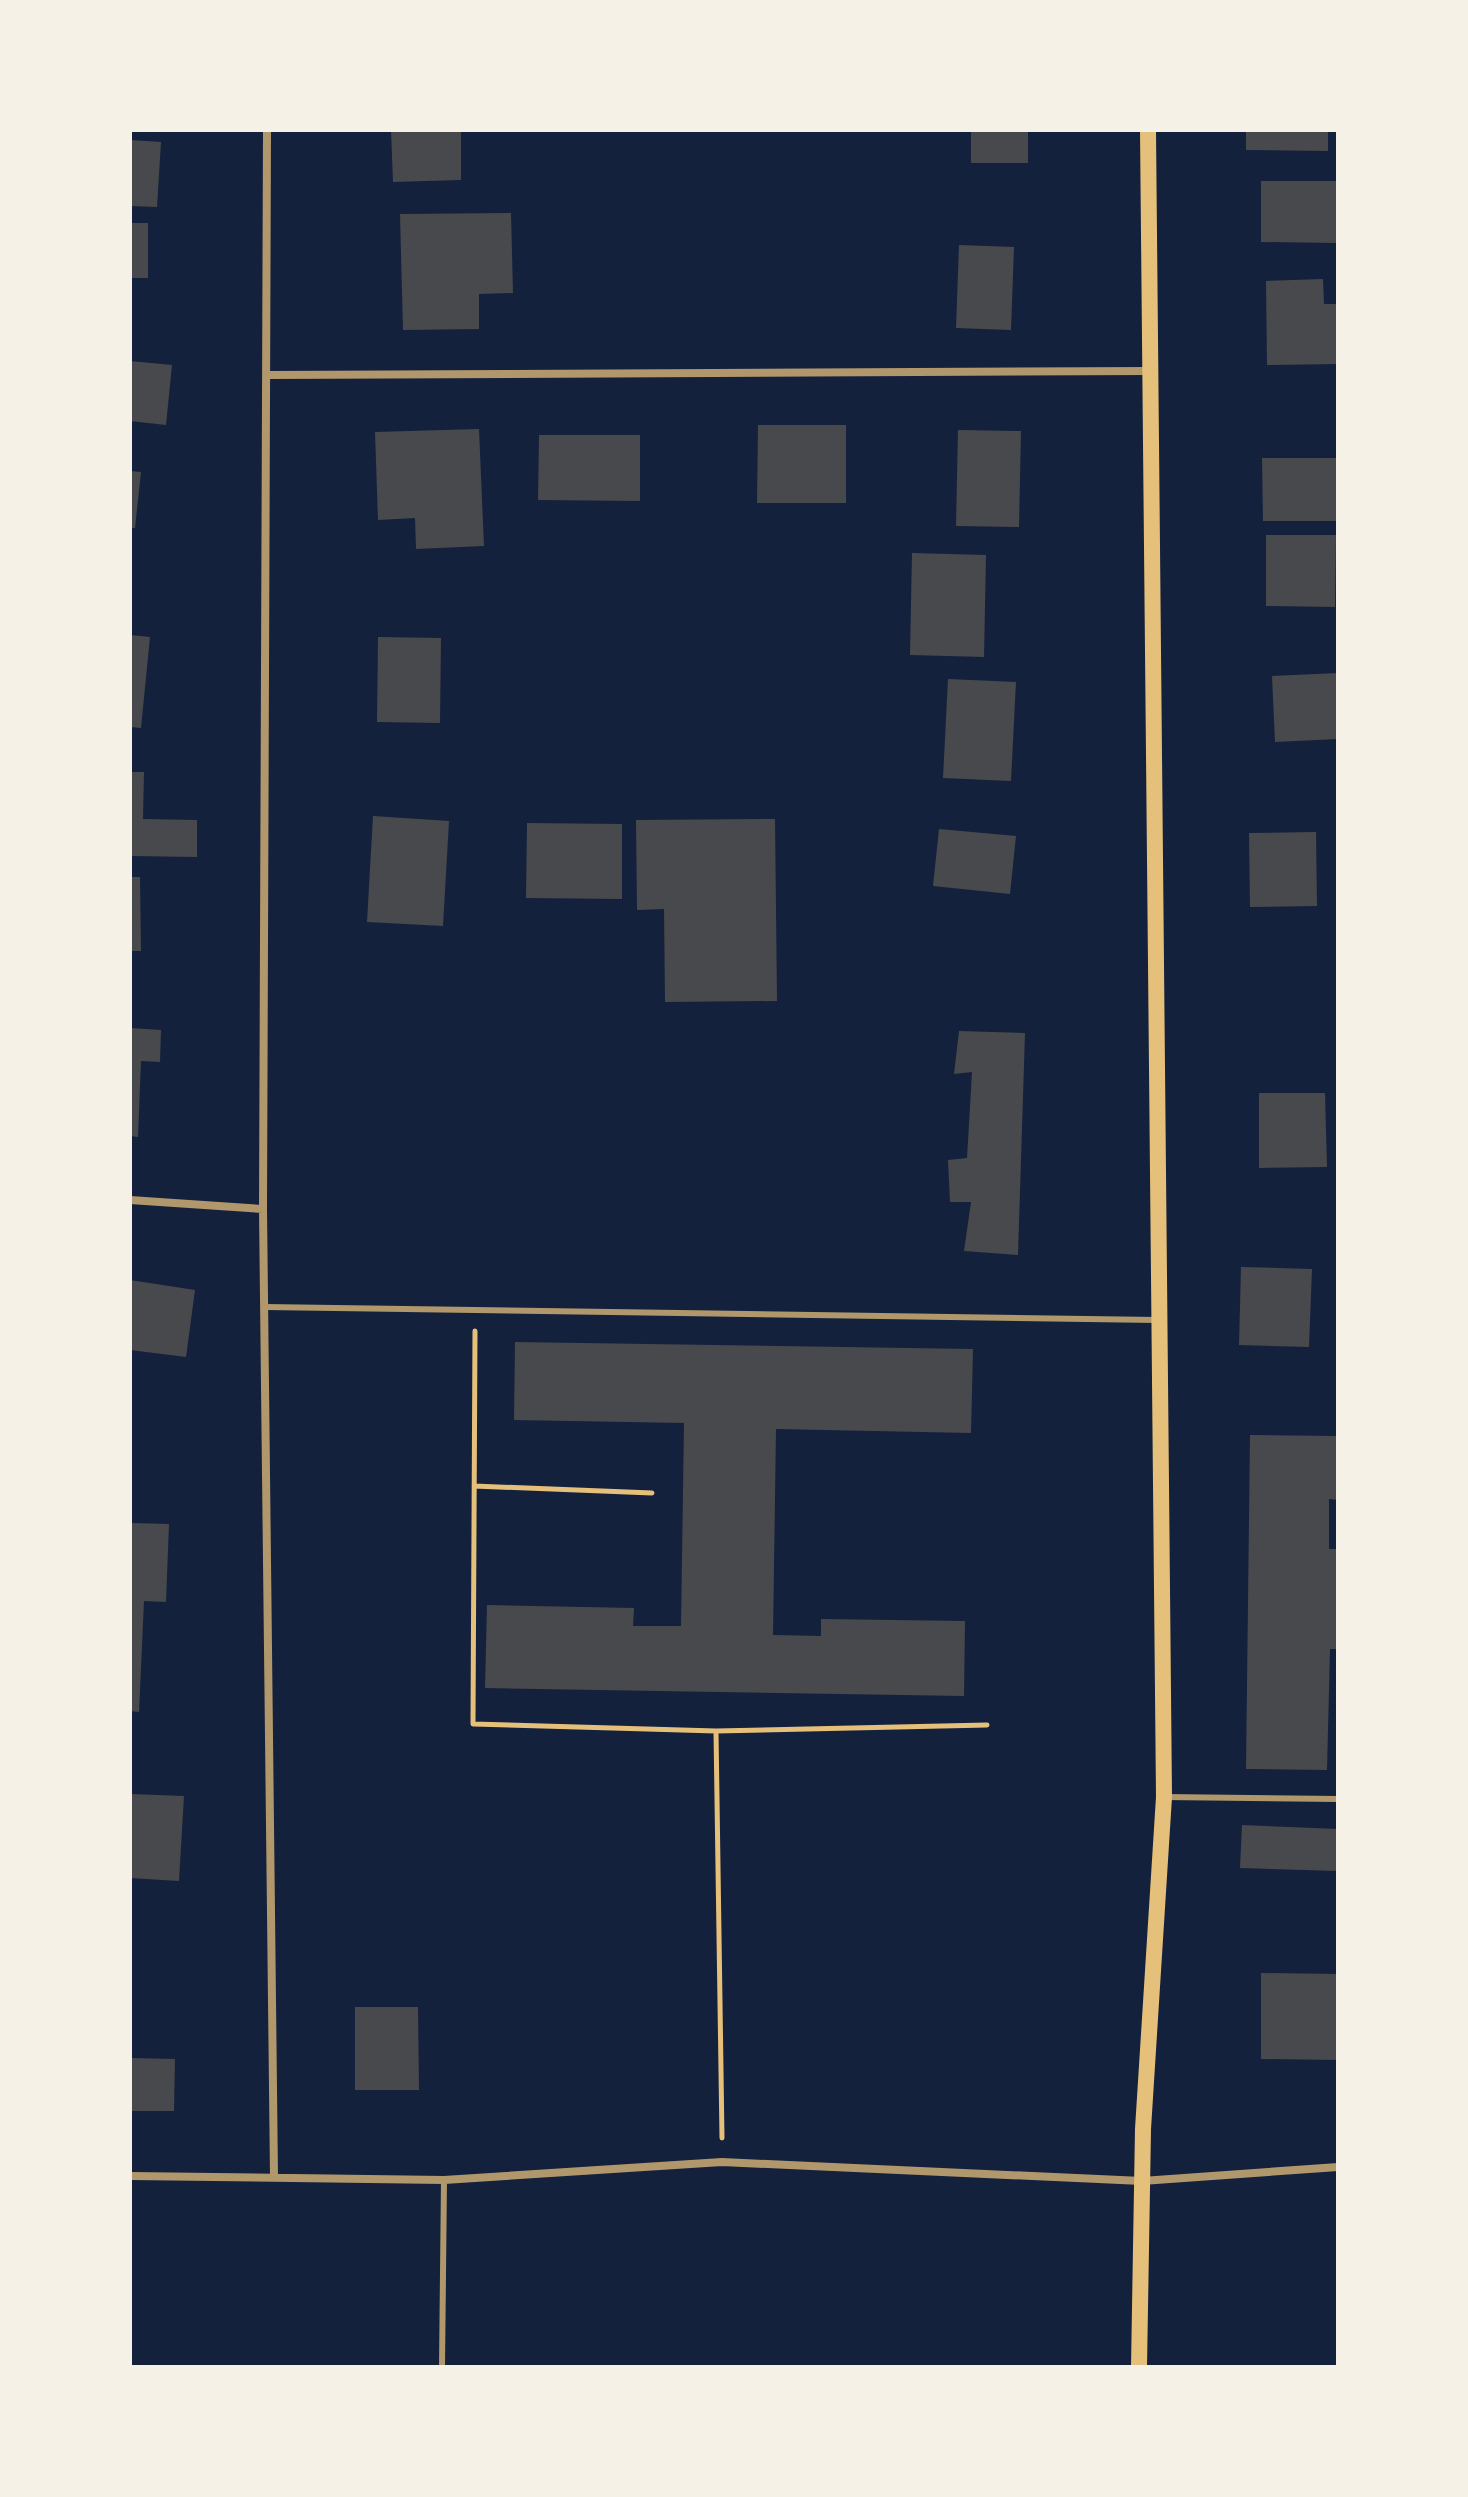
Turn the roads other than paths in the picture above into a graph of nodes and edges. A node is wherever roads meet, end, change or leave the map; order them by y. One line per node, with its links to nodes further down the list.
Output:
1 (267, 130): 4 (street)
2 (1148, 130): 3 (main road)
3 (1151, 371): 4 (street); 8 (main road)
4 (268, 375): 6 (street)
5 (130, 1200): 6 (street)
6 (263, 1209): 7 (street)
7 (265, 1307): 8 (lane); 13 (street)
8 (1162, 1320): 9 (main road)
9 (1164, 1797): 10 (lane); 15 (main road)
10 (1338, 1799)
11 (1338, 2167): 15 (street)
12 (130, 2176): 13 (street)
13 (274, 2176): 14 (street)
14 (444, 2180): 15 (street); 16 (lane)
15 (1142, 2181): 17 (main road)
16 (442, 2367)
17 (1139, 2367)

